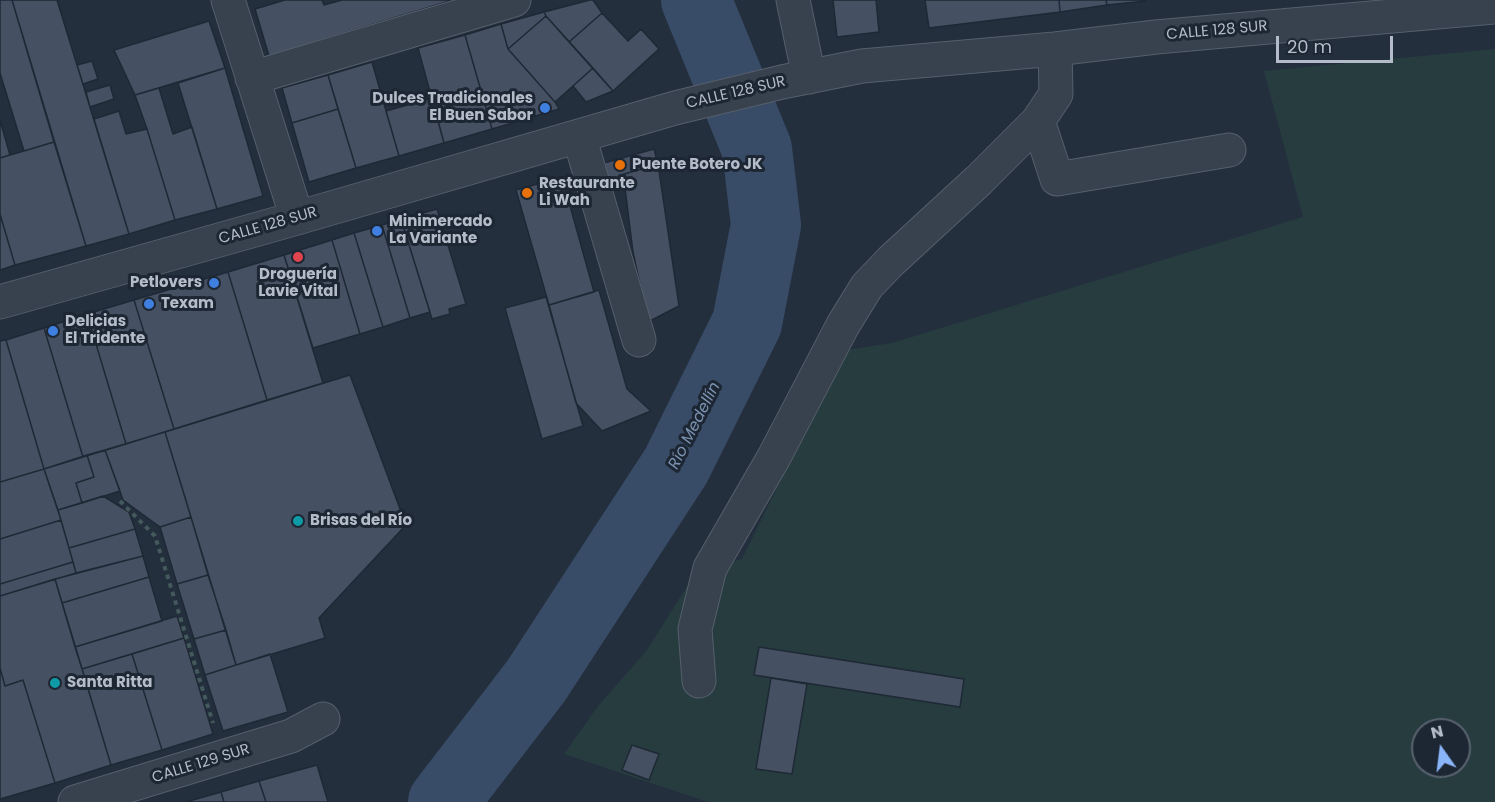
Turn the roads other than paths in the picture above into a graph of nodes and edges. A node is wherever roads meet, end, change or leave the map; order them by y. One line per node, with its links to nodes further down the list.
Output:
1 (228, 0): 6 (street)
2 (514, 0): 6 (street)
3 (793, 0): 7 (street)
4 (1495, 7): 5 (street, CALLE 128 SUR)
5 (1055, 49): 7 (street, CALLE 128 SUR); 8 (street)
6 (252, 78): 11 (street)
7 (795, 79): 9 (street, CALLE 128 SUR)
8 (1038, 121): 10 (street); 14 (street)
9 (579, 136): 11 (street, CALLE 128 SUR); 13 (street)
10 (1229, 150)
11 (297, 218): 12 (street, CALLE 128 SUR)
12 (0, 302)
13 (639, 340)
14 (699, 681)
15 (323, 719): 16 (street, CALLE 129 SUR)
16 (75, 802)

